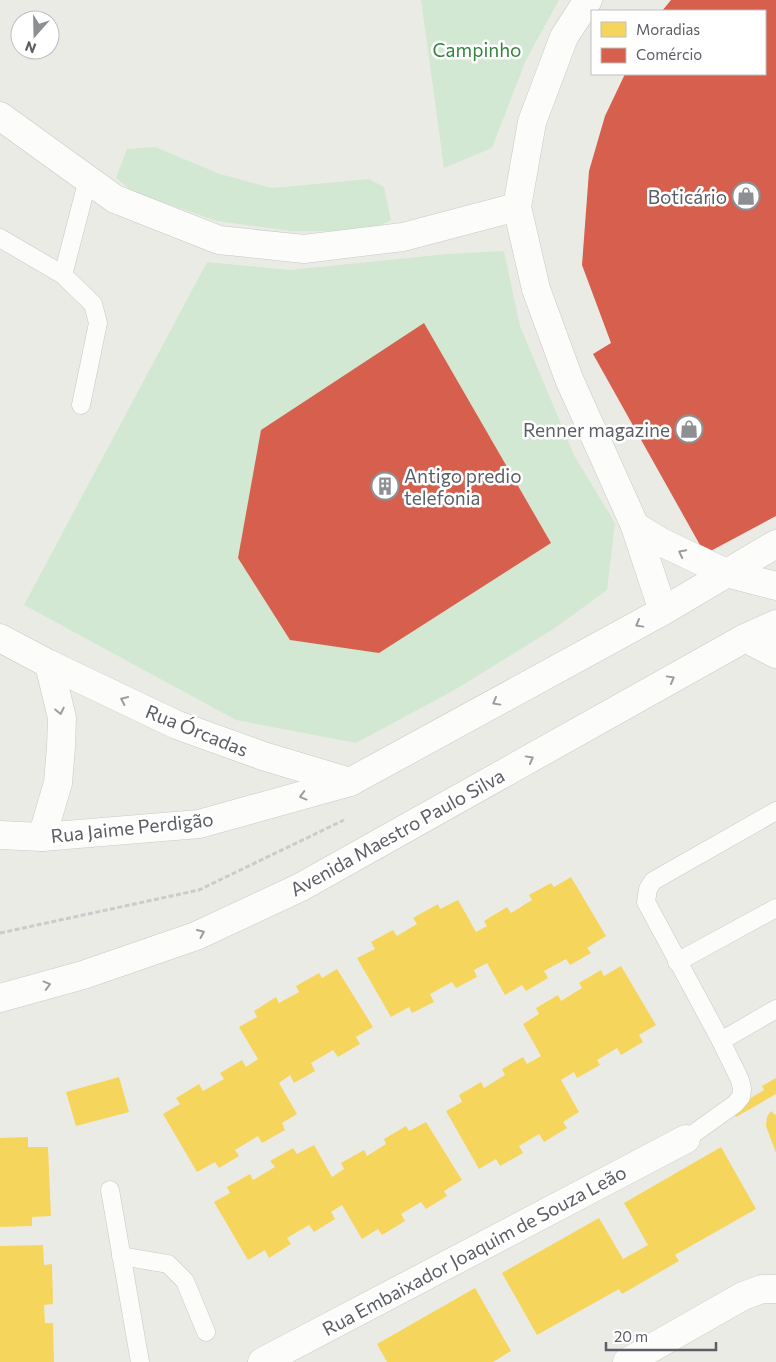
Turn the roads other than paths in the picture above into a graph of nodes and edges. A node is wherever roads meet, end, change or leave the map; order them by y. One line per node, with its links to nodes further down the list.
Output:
1 (588, 0): 4 (street)
2 (0, 116): 3 (street)
3 (88, 179): 4 (street); 6 (lane)
4 (517, 207): 8 (street)
5 (0, 238): 6 (lane)
6 (63, 275): 7 (lane)
7 (81, 405)
8 (635, 526): 10 (street, one-way to 8); 12 (street)
9 (776, 544): 10 (street)
10 (726, 573): 11 (street); 12 (street)
11 (776, 586)
12 (663, 611): 18 (street, one-way to 18)
13 (776, 624): 15 (street, Avenida Maestro Paulo Silva)
14 (0, 638): 17 (street, Rua Órcadas)
15 (745, 638): 16 (street); 24 (street, Avenida Maestro Paulo Silva, one-way to 15)
16 (776, 654)
17 (49, 664): 18 (street, Rua Órcadas, one-way to 17); 21 (street, one-way to 21)
18 (350, 782): 21 (street, Rua Jaime Perdigão, one-way to 21)
19 (776, 811): 23 (lane)
20 (0, 835): 21 (street, Rua Jaime Perdigão)
21 (42, 837)
22 (776, 908): 23 (lane)
23 (677, 962): 26 (lane)
24 (0, 998)
25 (776, 1010): 26 (lane)
26 (721, 1041): 27 (lane)
27 (686, 1138): 33 (street, Rua Embaixador Joaquim de Souza Leão)
28 (110, 1190): 29 (lane)
29 (121, 1256): 31 (lane); 32 (lane)
30 (776, 1289): 34 (street)
31 (206, 1332)
32 (140, 1362)
33 (262, 1362)
34 (627, 1362)

